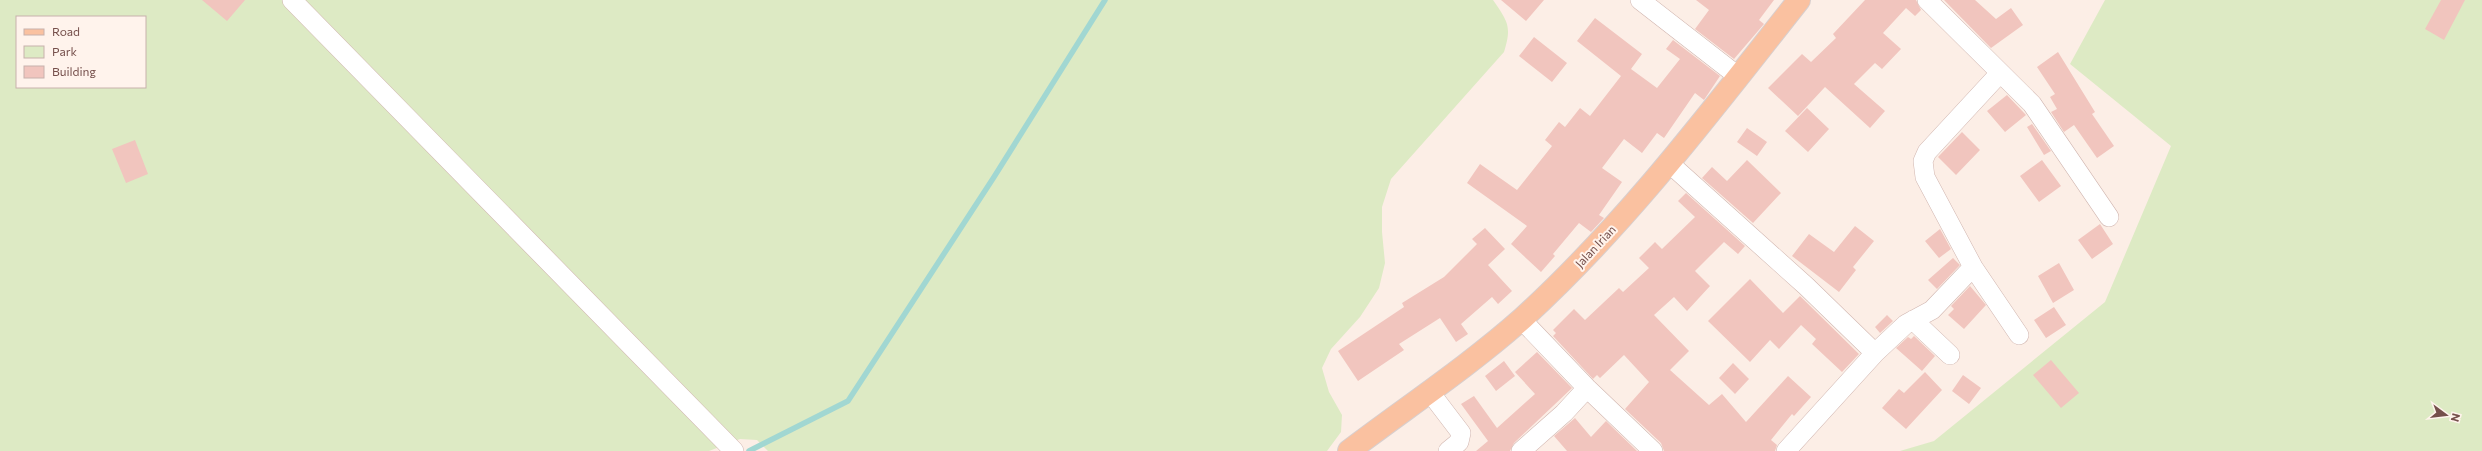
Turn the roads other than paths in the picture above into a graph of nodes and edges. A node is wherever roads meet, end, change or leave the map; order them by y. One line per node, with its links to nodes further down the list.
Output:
1 (292, 0): 17 (street)
2 (1640, 0): 6 (street)
3 (1799, 0): 6 (main road, Jalan Irian)
4 (1927, 0): 5 (street)
5 (2000, 72): 8 (street); 9 (street)
6 (1739, 77): 7 (main road, Jalan Irian)
7 (1669, 163): 10 (main road, Jalan Irian); 13 (street)
8 (2109, 217)
9 (1972, 268): 11 (street); 12 (street)
10 (1522, 319): 15 (street); 16 (main road, Jalan Irian)
11 (1913, 320): 13 (street); 14 (street)
12 (2019, 335)
13 (1875, 353): 22 (street)
14 (1950, 355)
15 (1587, 388): 20 (street); 21 (street)
16 (1429, 391): 18 (main road, Jalan Irian); 19 (street)
17 (730, 447)
18 (1349, 451)
19 (1448, 451)
20 (1521, 451)
21 (1653, 451)
22 (1786, 451)

